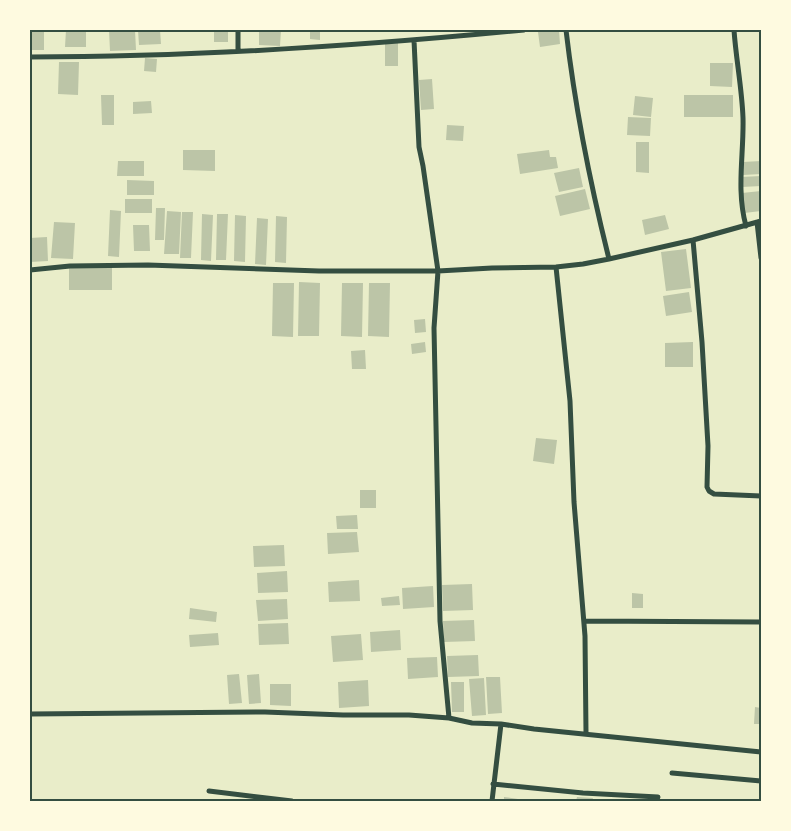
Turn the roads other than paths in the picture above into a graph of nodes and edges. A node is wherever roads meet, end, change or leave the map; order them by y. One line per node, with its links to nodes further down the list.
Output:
1 (238, 30): 6 (street)
2 (524, 30): 5 (street)
3 (566, 30): 12 (street)
4 (734, 30): 9 (street)
5 (414, 40): 6 (street); 15 (street)
6 (238, 52): 7 (street)
7 (30, 57)
8 (759, 222): 9 (street); 11 (street)
9 (746, 226): 10 (street)
10 (693, 240): 12 (street); 16 (street)
11 (761, 258)
12 (609, 259): 13 (street)
13 (556, 267): 15 (street); 17 (street)
14 (30, 270): 15 (street)
15 (438, 271): 20 (street)
16 (761, 496)
17 (584, 621): 18 (street); 22 (street)
18 (761, 622)
19 (30, 714): 20 (street)
20 (449, 718): 21 (street)
21 (501, 724): 22 (street); 26 (street)
22 (586, 733): 23 (street)
23 (761, 752)
24 (672, 772): 25 (street)
25 (761, 781)
26 (493, 784): 28 (street); 30 (street)
27 (209, 791): 29 (street)
28 (658, 797)
29 (292, 801)
30 (492, 801)

